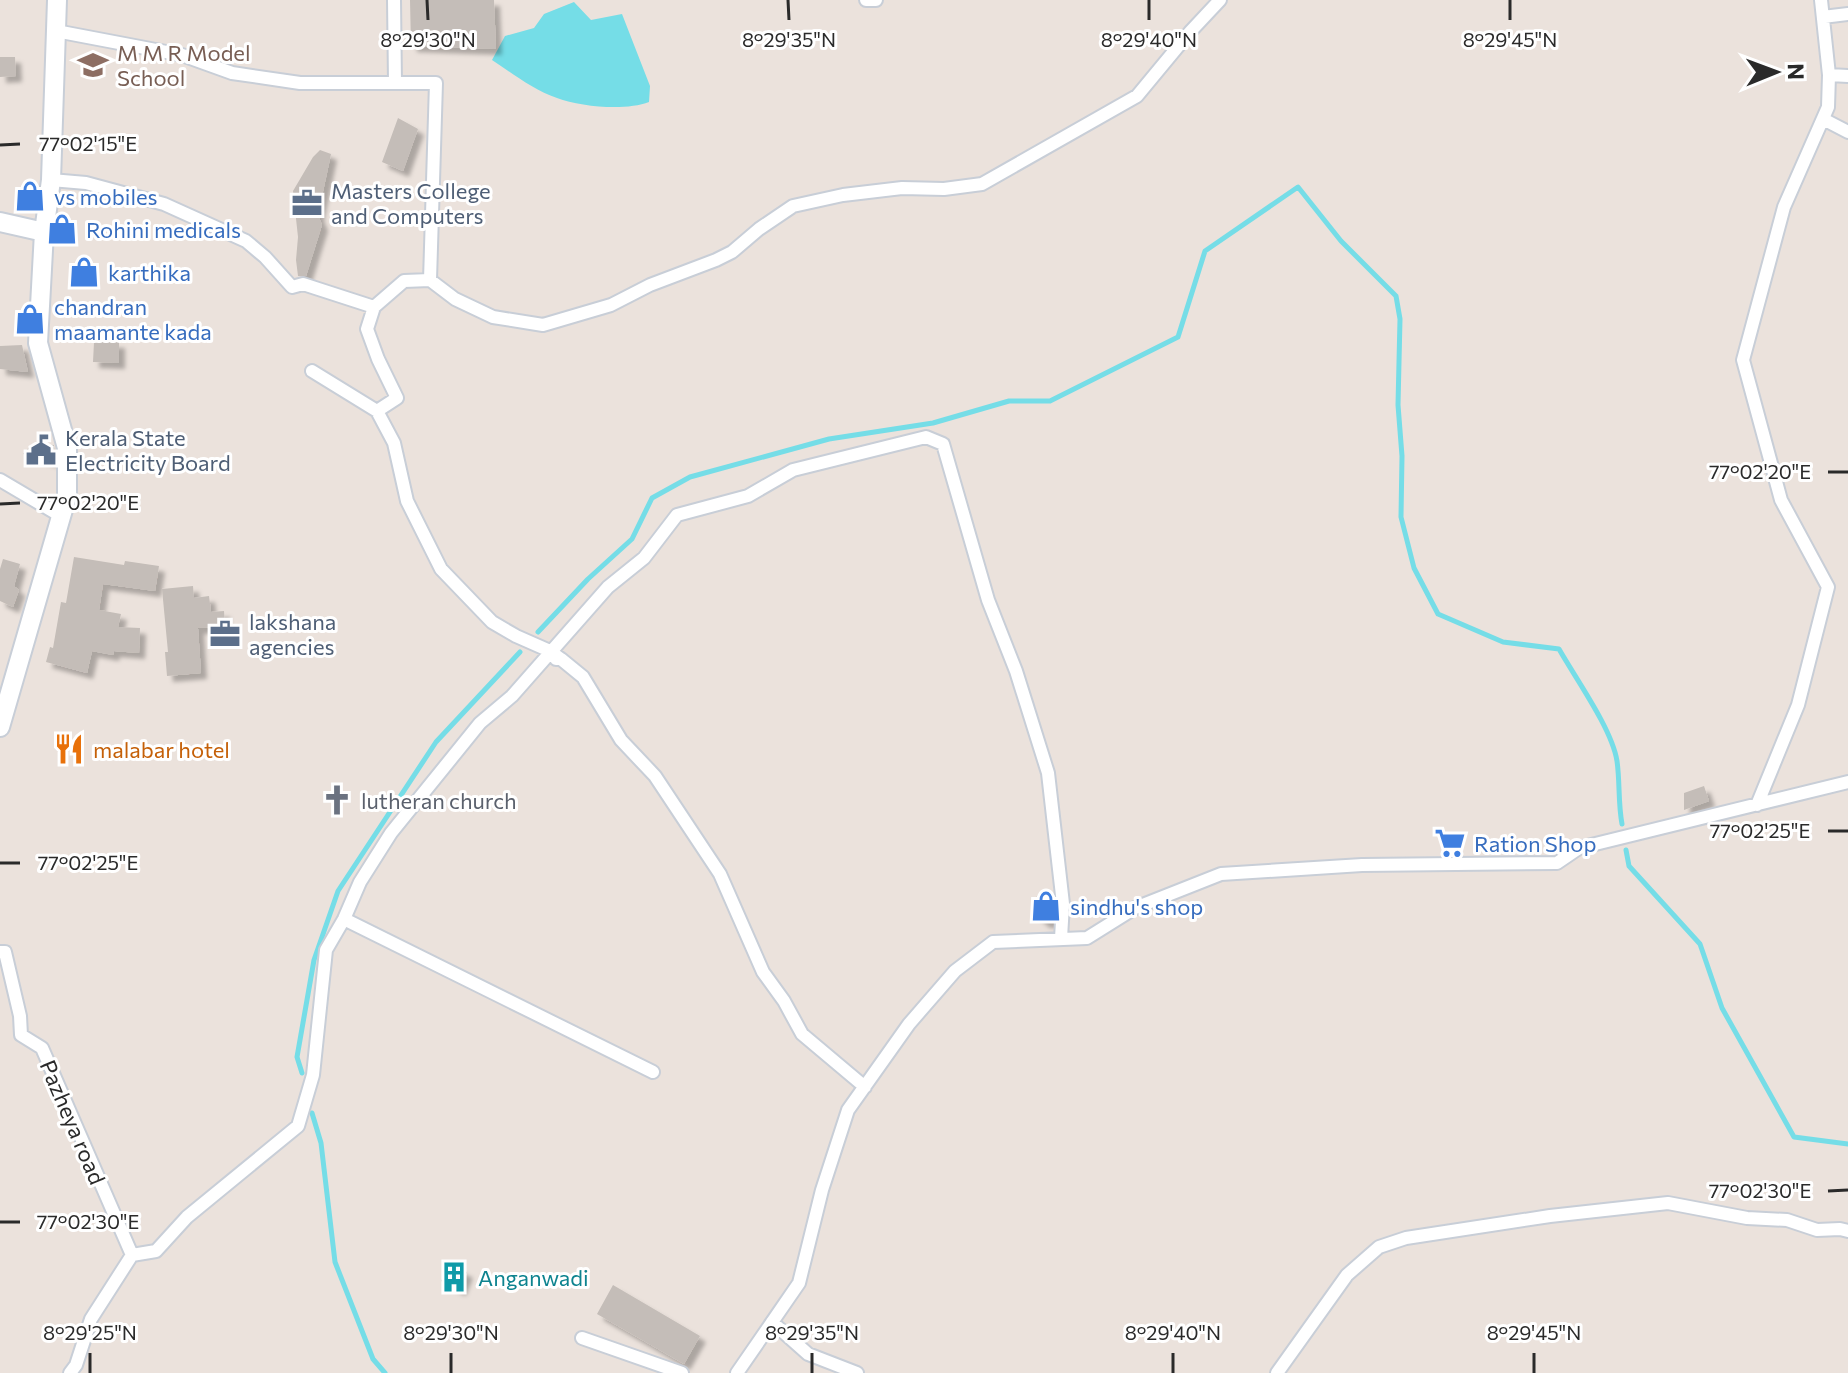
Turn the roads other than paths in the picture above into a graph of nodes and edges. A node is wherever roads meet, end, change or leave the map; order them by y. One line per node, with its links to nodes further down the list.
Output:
1 (57, 0): 9 (main road)
2 (394, 0): 12 (street)
3 (866, 0): 4 (street)
4 (876, 0)
5 (1220, 0): 18 (street)
6 (1821, 0): 8 (street)
7 (1848, 14): 8 (street)
8 (1823, 17): 10 (street)
9 (56, 31): 12 (street); 15 (main road)
10 (1829, 75): 11 (street); 13 (street)
11 (1848, 76)
12 (395, 83): 18 (street)
13 (1823, 119): 14 (street); 27 (street)
14 (1848, 132)
15 (51, 180): 17 (main road); 19 (street)
16 (2, 224): 17 (main road)
17 (44, 232): 23 (main road)
18 (430, 280): 19 (street)
19 (374, 307): 21 (street)
20 (312, 371): 21 (street)
21 (377, 411): 24 (street)
22 (0, 480): 23 (street)
23 (61, 516): 25 (main road)
24 (552, 656): 28 (street); 29 (street); 32 (street)
25 (0, 727)
26 (1848, 782): 27 (street)
27 (1757, 805): 29 (street)
28 (344, 919): 31 (street); 34 (street)
29 (1061, 938): 32 (street)
30 (0, 952): 34 (street, Pazheya road)
31 (653, 1072)
32 (865, 1087): 35 (street)
33 (1848, 1231): 41 (street)
34 (132, 1255): 37 (street)
35 (772, 1322): 39 (street); 40 (street)
36 (582, 1338): 38 (street)
37 (70, 1373)
38 (682, 1373)
39 (737, 1373)
40 (857, 1373)
41 (1277, 1373)

